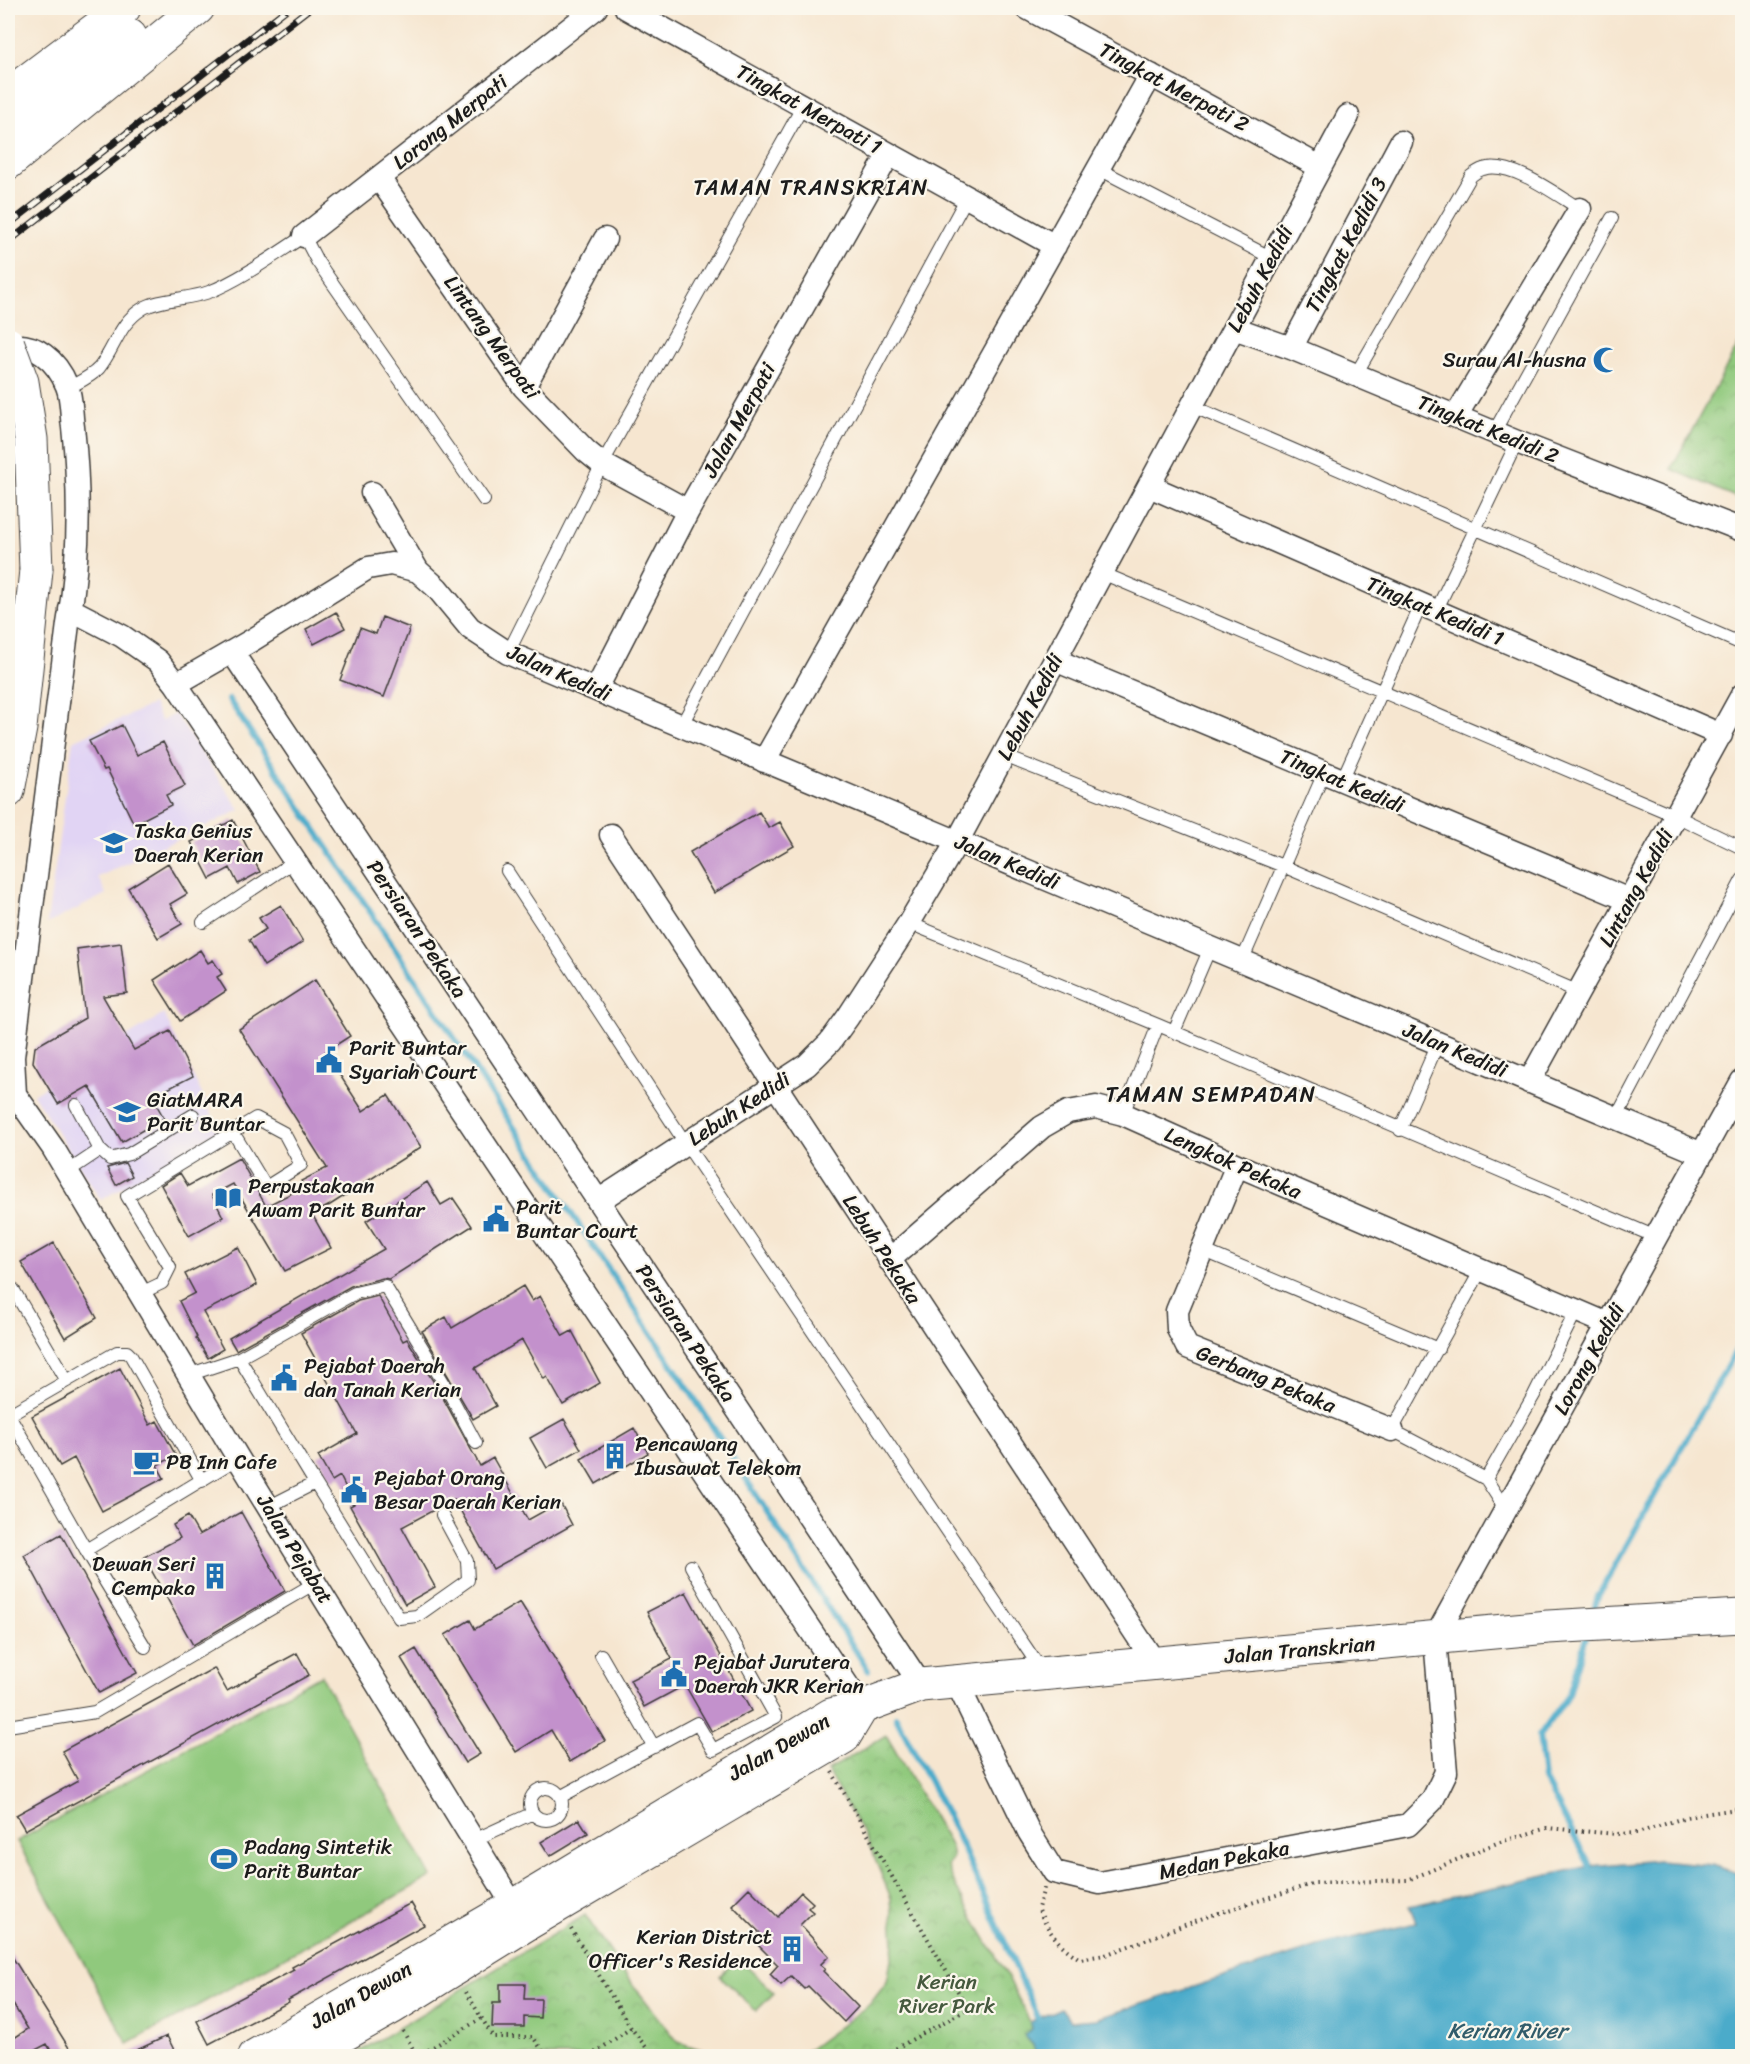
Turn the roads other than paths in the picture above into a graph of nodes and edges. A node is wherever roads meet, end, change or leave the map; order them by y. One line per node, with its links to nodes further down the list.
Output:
1 (124, 8): 10 (main road)
2 (167, 8): 10 (main road)
3 (198, 8): 10 (main road)
4 (596, 8): 15 (street, Lorong Merpati)
5 (626, 8): 8 (street, Tingkat Merpati 1)
6 (1027, 8): 7 (street, Tingkat Merpati 2)
7 (1151, 75): 13 (street, Tingkat Merpati 2); 14 (street)
8 (803, 106): 12 (street, Tingkat Merpati 1); 33 (lane)
9 (1348, 116): 13 (street, Lebuh Kedidi)
10 (12, 133)
11 (1401, 142): 25 (street, Tingkat Kedidi 3)
12 (889, 154): 16 (street, Tingkat Merpati 1); 37 (street, Jalan Merpati)
13 (1320, 167): 22 (street, Lebuh Kedidi)
14 (1099, 169): 21 (street); 22 (lane)
15 (379, 177): 19 (street, Lorong Merpati); 27 (street, Lintang Merpati)
16 (966, 197): 21 (street, Tingkat Merpati 1); 52 (lane)
17 (1580, 209): 26 (lane); 30 (street)
18 (1612, 218): 31 (lane)
19 (304, 236): 28 (lane); 36 (lane)
20 (605, 239): 27 (street)
21 (1055, 246): 55 (street)
22 (1272, 258): 23 (street, Lebuh Kedidi)
23 (1234, 328): 25 (street, Tingkat Kedidi 2); 29 (street, Lebuh Kedidi)
24 (8, 346): 28 (street); 57 (main road, bridge)
25 (1291, 348): 26 (street, Tingkat Kedidi 2)
26 (1356, 375): 30 (street, Tingkat Kedidi 2)
27 (524, 387): 33 (street, Lintang Merpati)
28 (68, 388): 43 (street)
29 (1192, 406): 34 (street, Lebuh Kedidi); 38 (lane)
30 (1456, 416): 31 (street, Tingkat Kedidi 2)
31 (1494, 432): 32 (street, Tingkat Kedidi 2)
32 (1517, 442): 38 (lane); 39 (street, Tingkat Kedidi 2)
33 (602, 464): 37 (street, Lintang Merpati); 46 (lane)
34 (1149, 486): 41 (street, Lebuh Kedidi); 42 (street, Tingkat Kedidi 1)
35 (372, 493): 40 (street, Jalan Kedidi)
36 (484, 500)
37 (688, 511): 49 (street, Jalan Merpati)
38 (1476, 529): 42 (lane); 44 (lane)
39 (1743, 530)
40 (418, 571): 45 (street); 46 (street, Jalan Kedidi)
41 (1102, 573): 47 (street, Lebuh Kedidi); 50 (lane)
42 (1428, 608): 50 (lane); 53 (street, Tingkat Kedidi 1)
43 (70, 609): 48 (street); 88 (street, Jalan Pejabat)
44 (1743, 644)
45 (232, 652): 48 (street); 89 (street, Persiaran Pekaka)
46 (508, 653): 49 (street, Jalan Kedidi)
47 (1055, 660): 54 (street, Lebuh Kedidi); 56 (street, Tingkat Kedidi)
48 (176, 684): 62 (street)
49 (596, 690): 52 (street, Jalan Kedidi)
50 (1382, 692): 56 (lane); 58 (lane)
51 (1743, 694): 53 (street, Lintang Kedidi)
52 (681, 726): 55 (street, Jalan Kedidi)
53 (1720, 735): 58 (street, Lintang Kedidi)
54 (1004, 756): 60 (street, Lebuh Kedidi); 63 (lane)
55 (764, 760): 60 (street, Jalan Kedidi)
56 (1333, 777): 63 (lane); 66 (street, Tingkat Kedidi)
57 (8, 791)
58 (1676, 816): 61 (lane); 66 (street, Lintang Kedidi)
59 (611, 835): 77 (street, Lebuh Pekaka)
60 (957, 842): 68 (street, Lebuh Kedidi); 69 (street, Jalan Kedidi)
61 (1743, 848)
62 (295, 861): 67 (lane); 123 (street)
63 (1283, 866): 70 (lane); 71 (lane)
64 (507, 871): 84 (lane)
65 (1743, 880): 81 (lane)
66 (1629, 900): 71 (street, Lintang Kedidi)
67 (203, 922)
68 (909, 923): 72 (lane); 77 (street, Lebuh Kedidi)
69 (1210, 948): 70 (street, Jalan Kedidi); 73 (lane)
70 (1242, 961): 74 (street, Jalan Kedidi)
71 (1579, 992): 76 (street, Lintang Kedidi)
72 (1158, 1025): 73 (lane); 80 (lane)
73 (1174, 1032): 82 (lane)
74 (1438, 1043): 76 (street, Jalan Kedidi); 82 (lane)
75 (1743, 1081): 86 (street, Lorong Kedidi)
76 (1529, 1082): 81 (street, Jalan Kedidi)
77 (775, 1086): 84 (street, Lebuh Kedidi); 92 (street, Lebuh Pekaka)
78 (76, 1106): 85 (lane)
79 (193, 1114): 85 (lane)
80 (1123, 1114): 87 (street, Lengkok Pekaka); 92 (street, Lengkok Pekaka)
81 (1616, 1118): 86 (street, Jalan Kedidi)
82 (1400, 1130): 90 (lane)
83 (233, 1132): 83 (lane); 95 (lane)
84 (686, 1144): 89 (street, Lebuh Kedidi); 120 (lane)
85 (100, 1150): 88 (lane)
86 (1702, 1154): 90 (street, Lorong Kedidi)
87 (1237, 1166): 91 (street, Gerbang Pekaka); 93 (street, Lengkok Pekaka)
88 (67, 1172): 95 (street, Jalan Pejabat)
89 (598, 1201): 122 (street, Persiaran Pekaka)
90 (1656, 1237): 97 (street, Lorong Kedidi)
91 (1202, 1250): 98 (lane); 103 (street, Gerbang Pekaka)
92 (889, 1260): 119 (street, Lebuh Pekaka)
93 (1482, 1270): 96 (street, Lengkok Pekaka); 98 (lane)
94 (8, 1285): 101 (lane)
95 (139, 1293): 100 (street, Jalan Pejabat)
96 (1576, 1311): 97 (street, Lengkok Pekaka); 106 (lane)
97 (1608, 1324): 110 (street, Lorong Kedidi)
98 (1438, 1349): 103 (lane)
99 (239, 1358): 100 (lane); 104 (lane); 108 (lane)
100 (188, 1375): 105 (street, Jalan Pejabat)
101 (67, 1381): 102 (lane); 107 (lane)
102 (8, 1414): 112 (lane)
103 (1392, 1430): 106 (lane)
104 (476, 1443)
105 (238, 1458): 107 (lane); 109 (street, Jalan Pejabat)
106 (1486, 1479): 110 (lane)
107 (202, 1480): 112 (lane)
108 (315, 1484): 109 (lane); 111 (lane)
109 (268, 1507): 114 (street, Jalan Pejabat)
110 (1506, 1510): 116 (street, Lorong Kedidi)
111 (442, 1515)
112 (86, 1550): 117 (lane)
113 (691, 1566): 125 (lane)
114 (315, 1583): 124 (lane); 128 (street, Jalan Pejabat)
115 (1743, 1616): 116 (main road, Jalan Transkrian)
116 (1435, 1638): 119 (main road, Jalan Transkrian); 121 (street, Medan Pekaka)
117 (145, 1647)
118 (601, 1654): 125 (lane)
119 (1155, 1663): 120 (main road, Jalan Transkrian)
120 (1044, 1674): 121 (main road, Jalan Transkrian)
121 (956, 1682): 122 (main road, Jalan Transkrian)
122 (921, 1685): 123 (main road, Jalan Transkrian)
123 (862, 1707): 129 (main road, Jalan Dewan); 129 (main road, Jalan Dewan)
124 (8, 1726)
125 (654, 1747): 126 (lane)
126 (560, 1797): 127 (lane); 127 (lane)
127 (533, 1813): 128 (lane)
128 (474, 1840): 129 (street, Jalan Pejabat)
129 (520, 1915): 130 (main road, Jalan Dewan)
130 (384, 1997): 131 (main road, Jalan Dewan); 132 (main road, Jalan Dewan)
131 (255, 2056)
132 (306, 2056)

